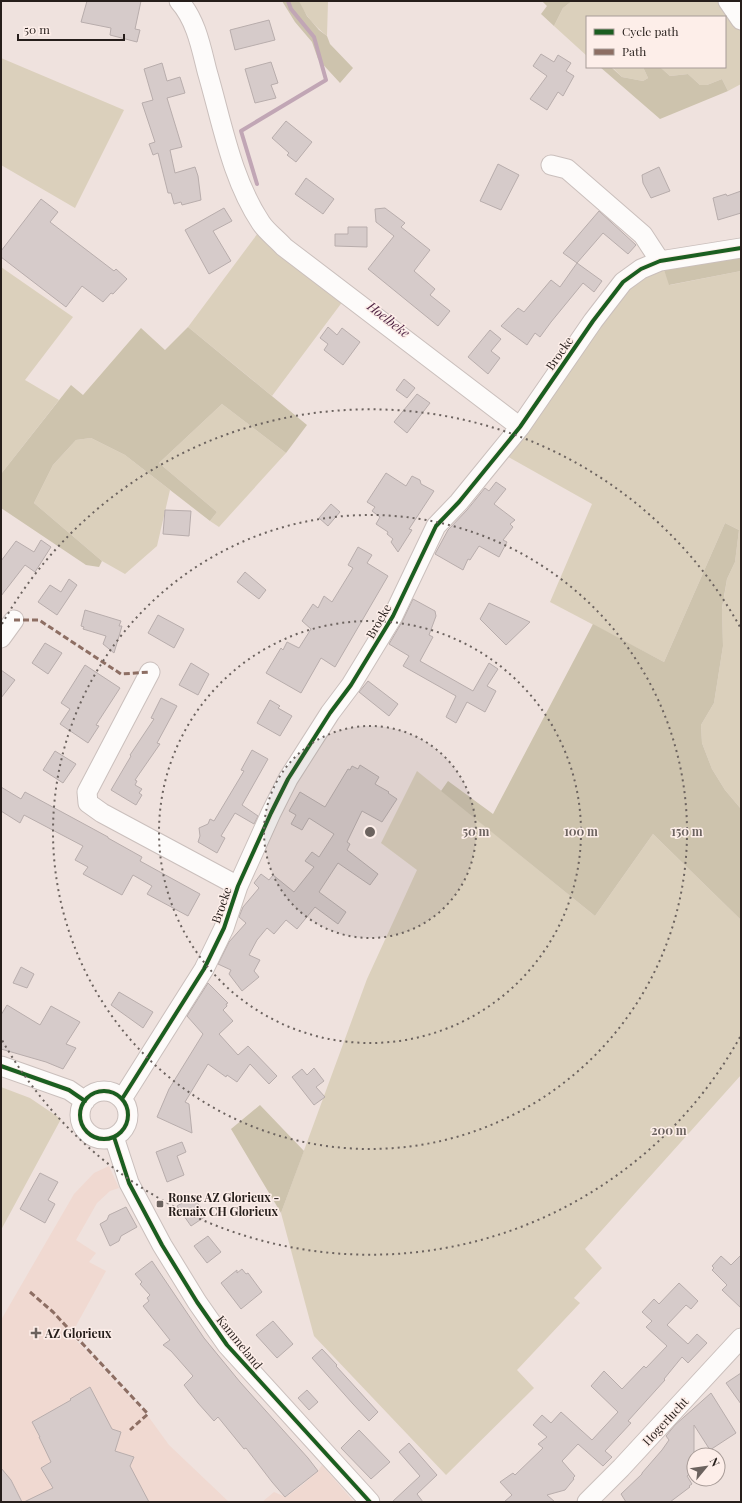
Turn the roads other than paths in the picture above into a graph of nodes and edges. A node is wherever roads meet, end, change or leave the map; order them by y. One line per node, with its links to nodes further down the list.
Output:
1 (179, 1): 7 (street)
2 (728, 1): 3 (street)
3 (741, 20)
4 (551, 165): 6 (street)
5 (741, 248): 6 (street, Broeke)
6 (660, 261): 7 (street, Broeke)
7 (520, 427): 11 (street, Broeke)
8 (14, 620): 9 (street)
9 (1, 638)
10 (150, 672): 11 (street)
11 (238, 886): 13 (street, Broeke)
12 (1, 1066): 14 (street)
13 (122, 1099): 14 (street); 15 (street)
14 (85, 1101): 15 (street)
15 (114, 1137): 17 (street, Kammeland)
16 (741, 1338): 18 (street, Hogerlucht)
17 (370, 1502)
18 (587, 1502)

